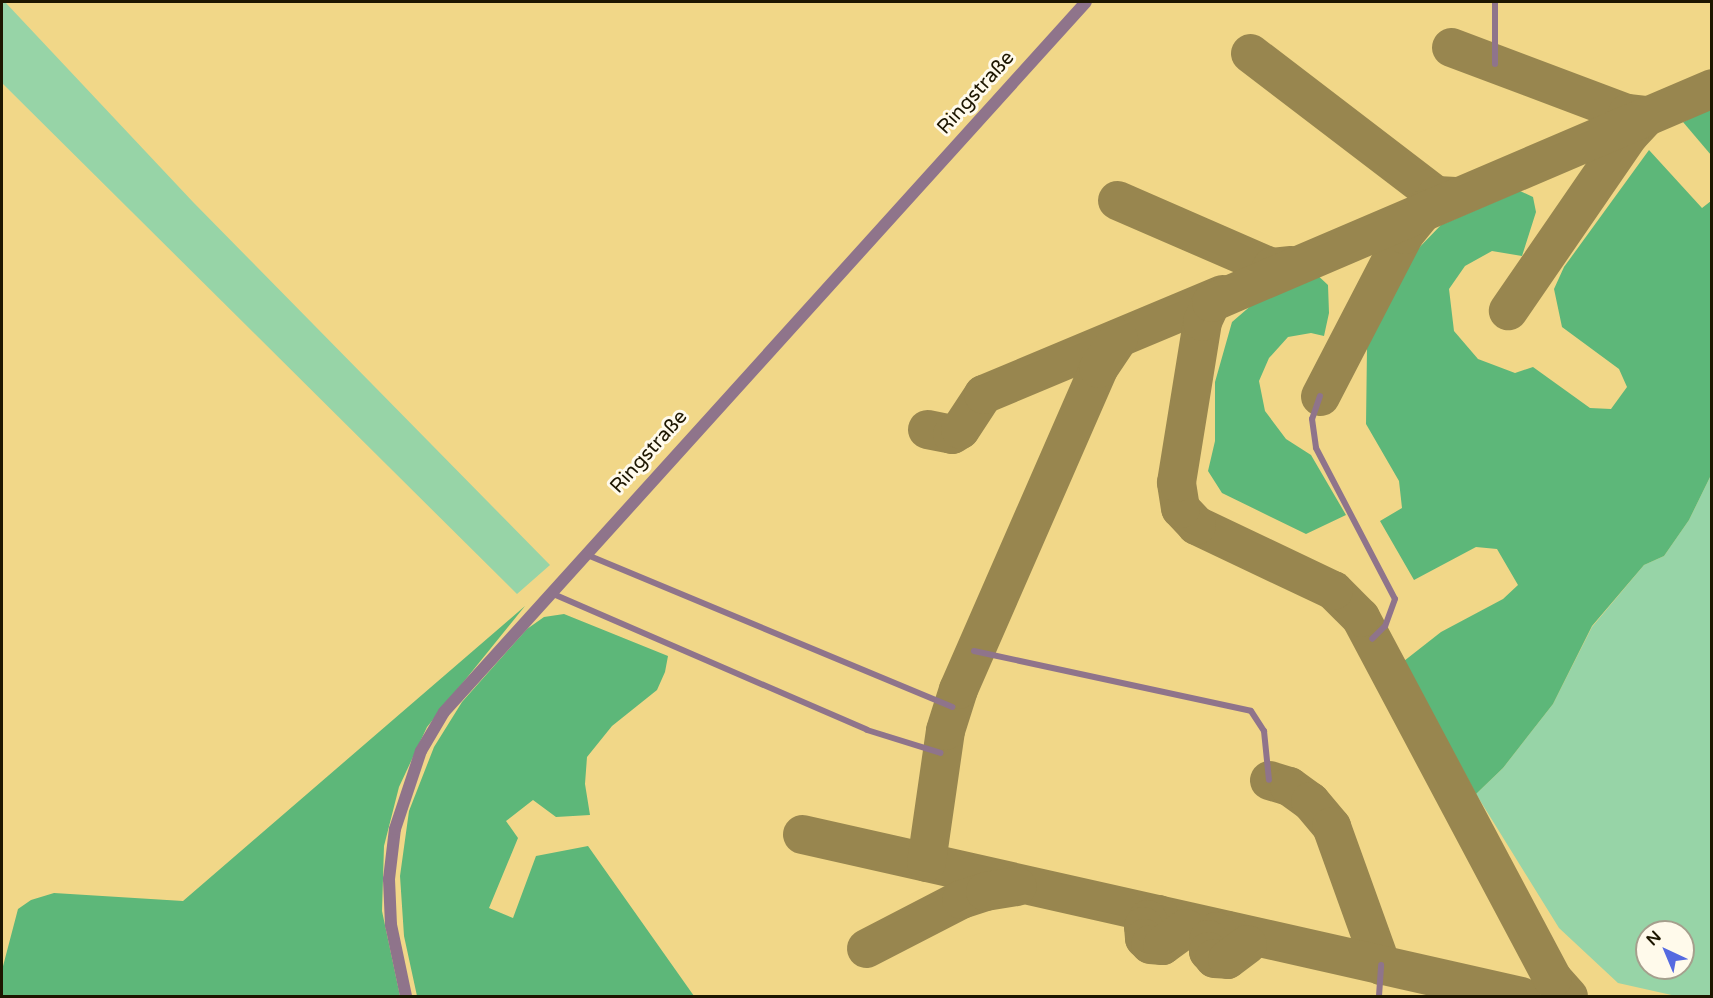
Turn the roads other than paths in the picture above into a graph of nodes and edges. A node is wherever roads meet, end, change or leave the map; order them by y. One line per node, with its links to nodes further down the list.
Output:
1 (1086, 2): 5 (street, Ringstraße)
2 (1495, 2): 3 (lane)
3 (1495, 64)
4 (1320, 396): 7 (lane)
5 (584, 553): 6 (street, Ringstraße); 9 (lane)
6 (550, 592): 10 (lane); 13 (street, Ringstraße)
7 (1372, 639)
8 (974, 651): 11 (lane)
9 (952, 707)
10 (941, 753)
11 (1269, 780)
12 (1381, 965): 14 (lane)
13 (406, 996)
14 (1379, 996)

